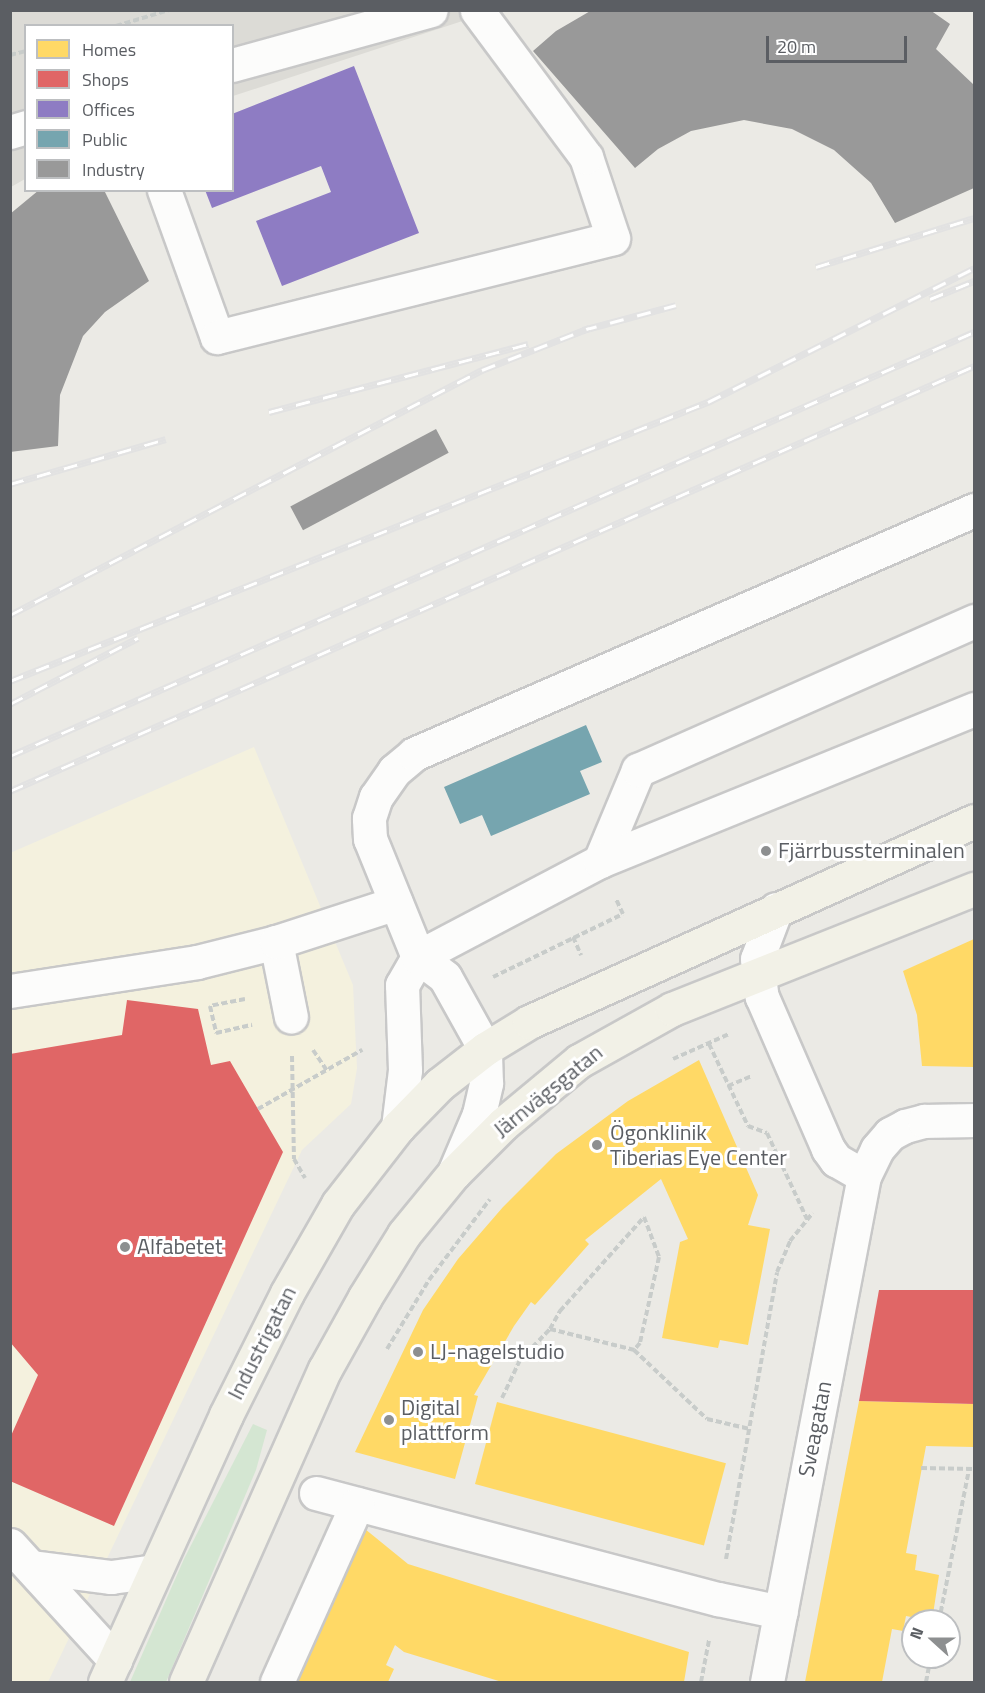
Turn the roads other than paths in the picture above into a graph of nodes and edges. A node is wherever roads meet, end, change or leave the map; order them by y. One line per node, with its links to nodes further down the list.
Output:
1 (431, 10): 3 (street)
2 (477, 10): 4 (street)
3 (234, 64)
4 (165, 192)
5 (975, 510): 11 (street)
6 (975, 621): 9 (street)
7 (975, 709): 9 (street)
8 (975, 821): 12 (main road)
9 (600, 861): 14 (street)
10 (975, 889): 15 (main road, Järnvägsgatan)
11 (396, 903): 13 (street); 14 (street)
12 (776, 909): 15 (street); 18 (main road)
13 (276, 942): 16 (street); 17 (street)
14 (418, 957): 18 (street); 20 (street)
15 (758, 975): 21 (main road, Järnvägsgatan); 22 (street)
16 (10, 991)
17 (291, 1017)
18 (485, 1048): 20 (main road, Industrigatan); 21 (street)
19 (975, 1120): 22 (street, Sveagatan)
20 (398, 1127): 26 (main road, Industrigatan)
21 (454, 1173): 29 (main road, Järnvägsgatan)
22 (864, 1176): 27 (street, Sveagatan)
23 (316, 1493): 24 (street)
24 (357, 1504): 27 (street); 30 (street)
25 (21, 1556): 26 (street); 28 (street)
26 (155, 1571): 28 (main road, Industrigatan)
27 (781, 1612): 31 (street, Sveagatan)
28 (110, 1671)
29 (186, 1683)
30 (277, 1683)
31 (767, 1683)

